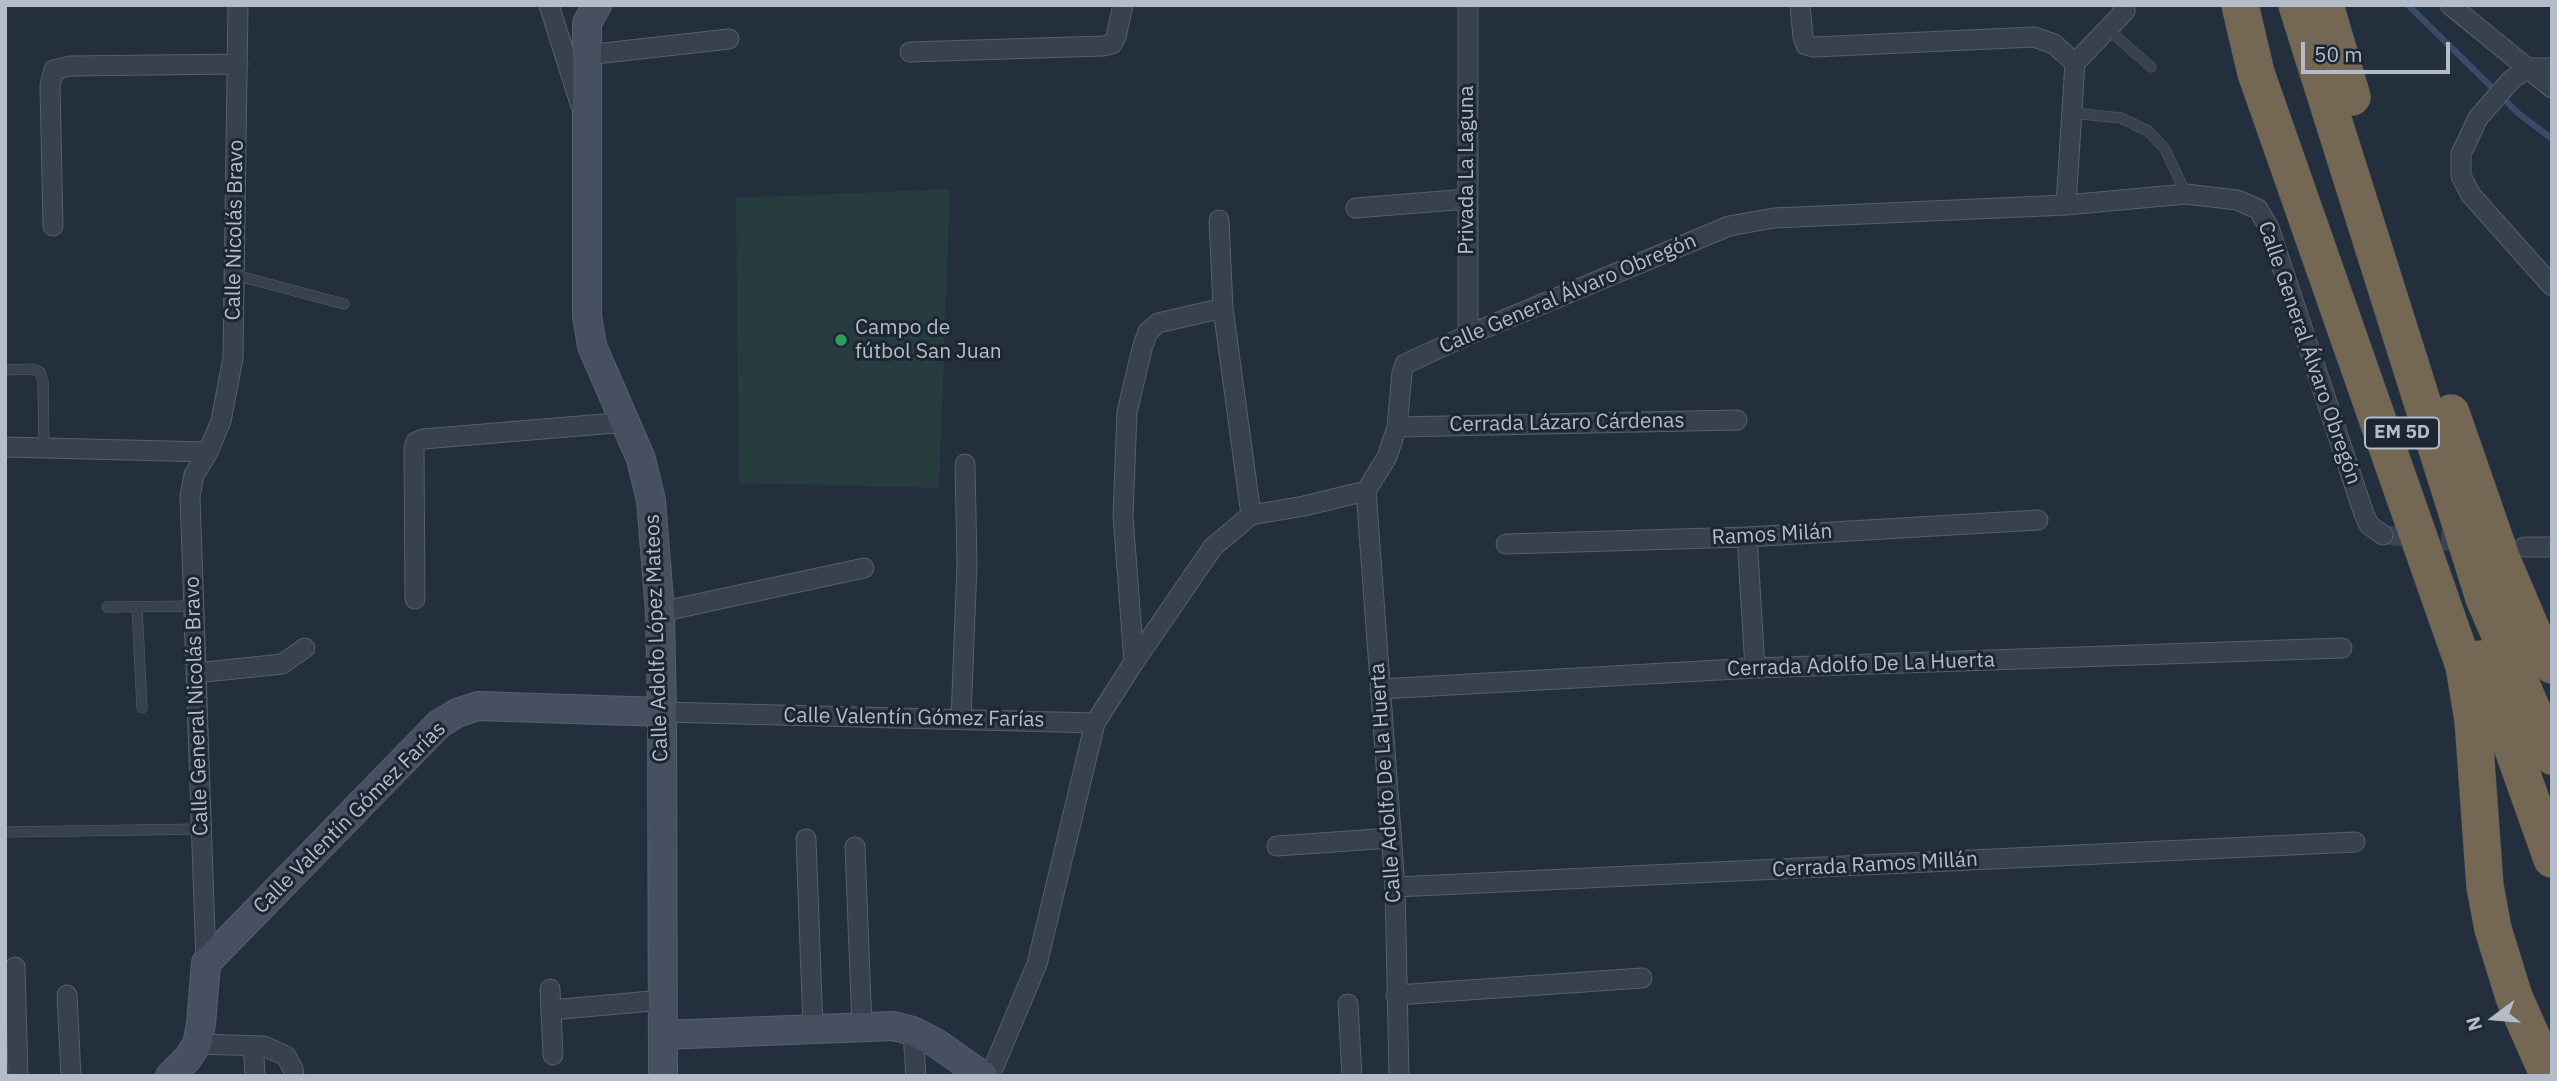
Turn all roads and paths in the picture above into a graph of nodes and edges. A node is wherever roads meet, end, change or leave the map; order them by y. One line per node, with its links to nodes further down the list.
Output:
1 (238, 5): 17 (street, Calle Nicolás Bravo)
2 (549, 5): 24 (street)
3 (597, 5): 16 (main road, Calle Adolfo López Mateos)
4 (1123, 5): 15 (street)
5 (1468, 5): 26 (street, Privada La Laguna)
6 (1800, 5): 18 (street)
7 (2240, 5): 106 (highway)
8 (2258, 5): 77 (highway, EM 5D)
9 (2297, 5): 69 (highway, EM 5D)
10 (2325, 5): 61 (highway)
11 (2450, 5): 20 (street)
12 (2128, 7): 13 (street)
13 (2108, 29): 18 (street); 19 (lane)
14 (729, 39): 16 (street)
15 (910, 52)
16 (586, 55): 24 (main road, Calle Adolfo López Mateos)
17 (238, 64): 30 (street); 31 (street, Calle Nicolás Bravo)
18 (2075, 64): 23 (street)
19 (2151, 67)
20 (2528, 68): 21 (street); 22 (street); 32 (street)
21 (2552, 68)
22 (2552, 88)
23 (2072, 113): 25 (lane); 27 (street)
24 (587, 123): 38 (main road, Calle Adolfo López Mateos)
25 (2186, 194): 27 (street, Calle General Álvaro Obregón); 47 (street, Calle General Álvaro Obregón)
26 (1468, 199): 28 (street); 35 (street, Privada La Laguna)
27 (2066, 205): 35 (street, Calle General Álvaro Obregón)
28 (1356, 208)
29 (1219, 220): 34 (street)
30 (53, 226)
31 (235, 275): 33 (lane); 42 (street, Calle Nicolás Bravo)
32 (2552, 286)
33 (344, 304)
34 (1223, 308): 45 (street); 60 (street)
35 (1468, 335): 39 (street, Calle General Álvaro Obregón)
36 (5, 370): 41 (lane)
37 (1737, 420): 39 (street, Cerrada Lázaro Cárdenas)
38 (627, 422): 53 (street); 57 (main road, Calle Adolfo López Mateos)
39 (1397, 427): 44 (street, Calle General Álvaro Obregón)
40 (5, 447): 41 (street)
41 (44, 448): 42 (street)
42 (208, 452): 54 (street, Calle General Nicolás Bravo)
43 (965, 464): 67 (street)
44 (1366, 491): 45 (street); 64 (street, Calle Adolfo De La Huerta)
45 (1251, 515): 60 (street)
46 (2038, 520): 48 (street, Ramos Milán)
47 (2383, 536)
48 (1747, 537): 49 (street, Ramos Milán); 62 (street)
49 (1506, 544)
50 (2524, 547): 51 (street)
51 (2552, 547)
52 (864, 568): 57 (street)
53 (415, 599)
54 (194, 606): 56 (lane); 63 (street, Calle General Nicolás Bravo)
55 (107, 607): 56 (lane)
56 (137, 607): 65 (lane)
57 (660, 612): 66 (main road, Calle Adolfo López Mateos)
58 (305, 648): 63 (street)
59 (2342, 648): 62 (street, Cerrada Adolfo De La Huerta)
60 (1134, 662): 68 (street)
61 (2552, 665)
62 (1755, 668): 64 (street, Cerrada Adolfo De La Huerta)
63 (196, 673): 70 (street, Calle General Nicolás Bravo)
64 (1380, 689): 72 (street, Calle Adolfo De La Huerta)
65 (142, 708)
66 (662, 712): 67 (street, Calle Valentín Gómez Farías); 79 (main road, Calle Valentín Gómez Farías); 85 (main road, Calle Adolfo López Mateos)
67 (961, 719): 68 (street, Calle Valentín Gómez Farías)
68 (1095, 723): 103 (street)
69 (2552, 756)
70 (201, 829): 71 (lane); 79 (street, Calle General Nicolás Bravo)
71 (5, 832)
72 (1391, 838): 75 (street); 78 (street, Calle Adolfo De La Huerta)
73 (806, 839): 89 (street)
74 (2355, 842): 78 (street, Cerrada Ramos Millán)
75 (1277, 846)
76 (855, 847): 88 (street)
77 (2552, 859)
78 (1395, 887): 84 (street, Calle Adolfo De La Huerta)
79 (206, 963): 92 (main road)
80 (15, 967): 95 (street)
81 (1642, 978): 84 (street)
82 (550, 989): 87 (street)
83 (67, 995): 96 (street)
84 (1396, 995): 105 (street, Calle Adolfo De La Huerta)
85 (663, 1000): 87 (street); 91 (main road, Calle Adolfo López Mateos)
86 (1348, 1004): 104 (street)
87 (551, 1010): 94 (street)
88 (862, 1026): 89 (main road); 90 (main road)
89 (813, 1028): 91 (main road)
90 (913, 1031): 101 (street); 102 (main road)
91 (663, 1035): 100 (main road, Calle Adolfo López Mateos)
92 (197, 1044): 93 (street); 97 (main road)
93 (250, 1046): 98 (street); 99 (street)
94 (553, 1055)
95 (18, 1076)
96 (71, 1076)
97 (170, 1076)
98 (255, 1076)
99 (294, 1076)
100 (663, 1076)
101 (916, 1076)
102 (983, 1076)
103 (990, 1076)
104 (1352, 1076)
105 (1399, 1076)
106 (2549, 1076)

